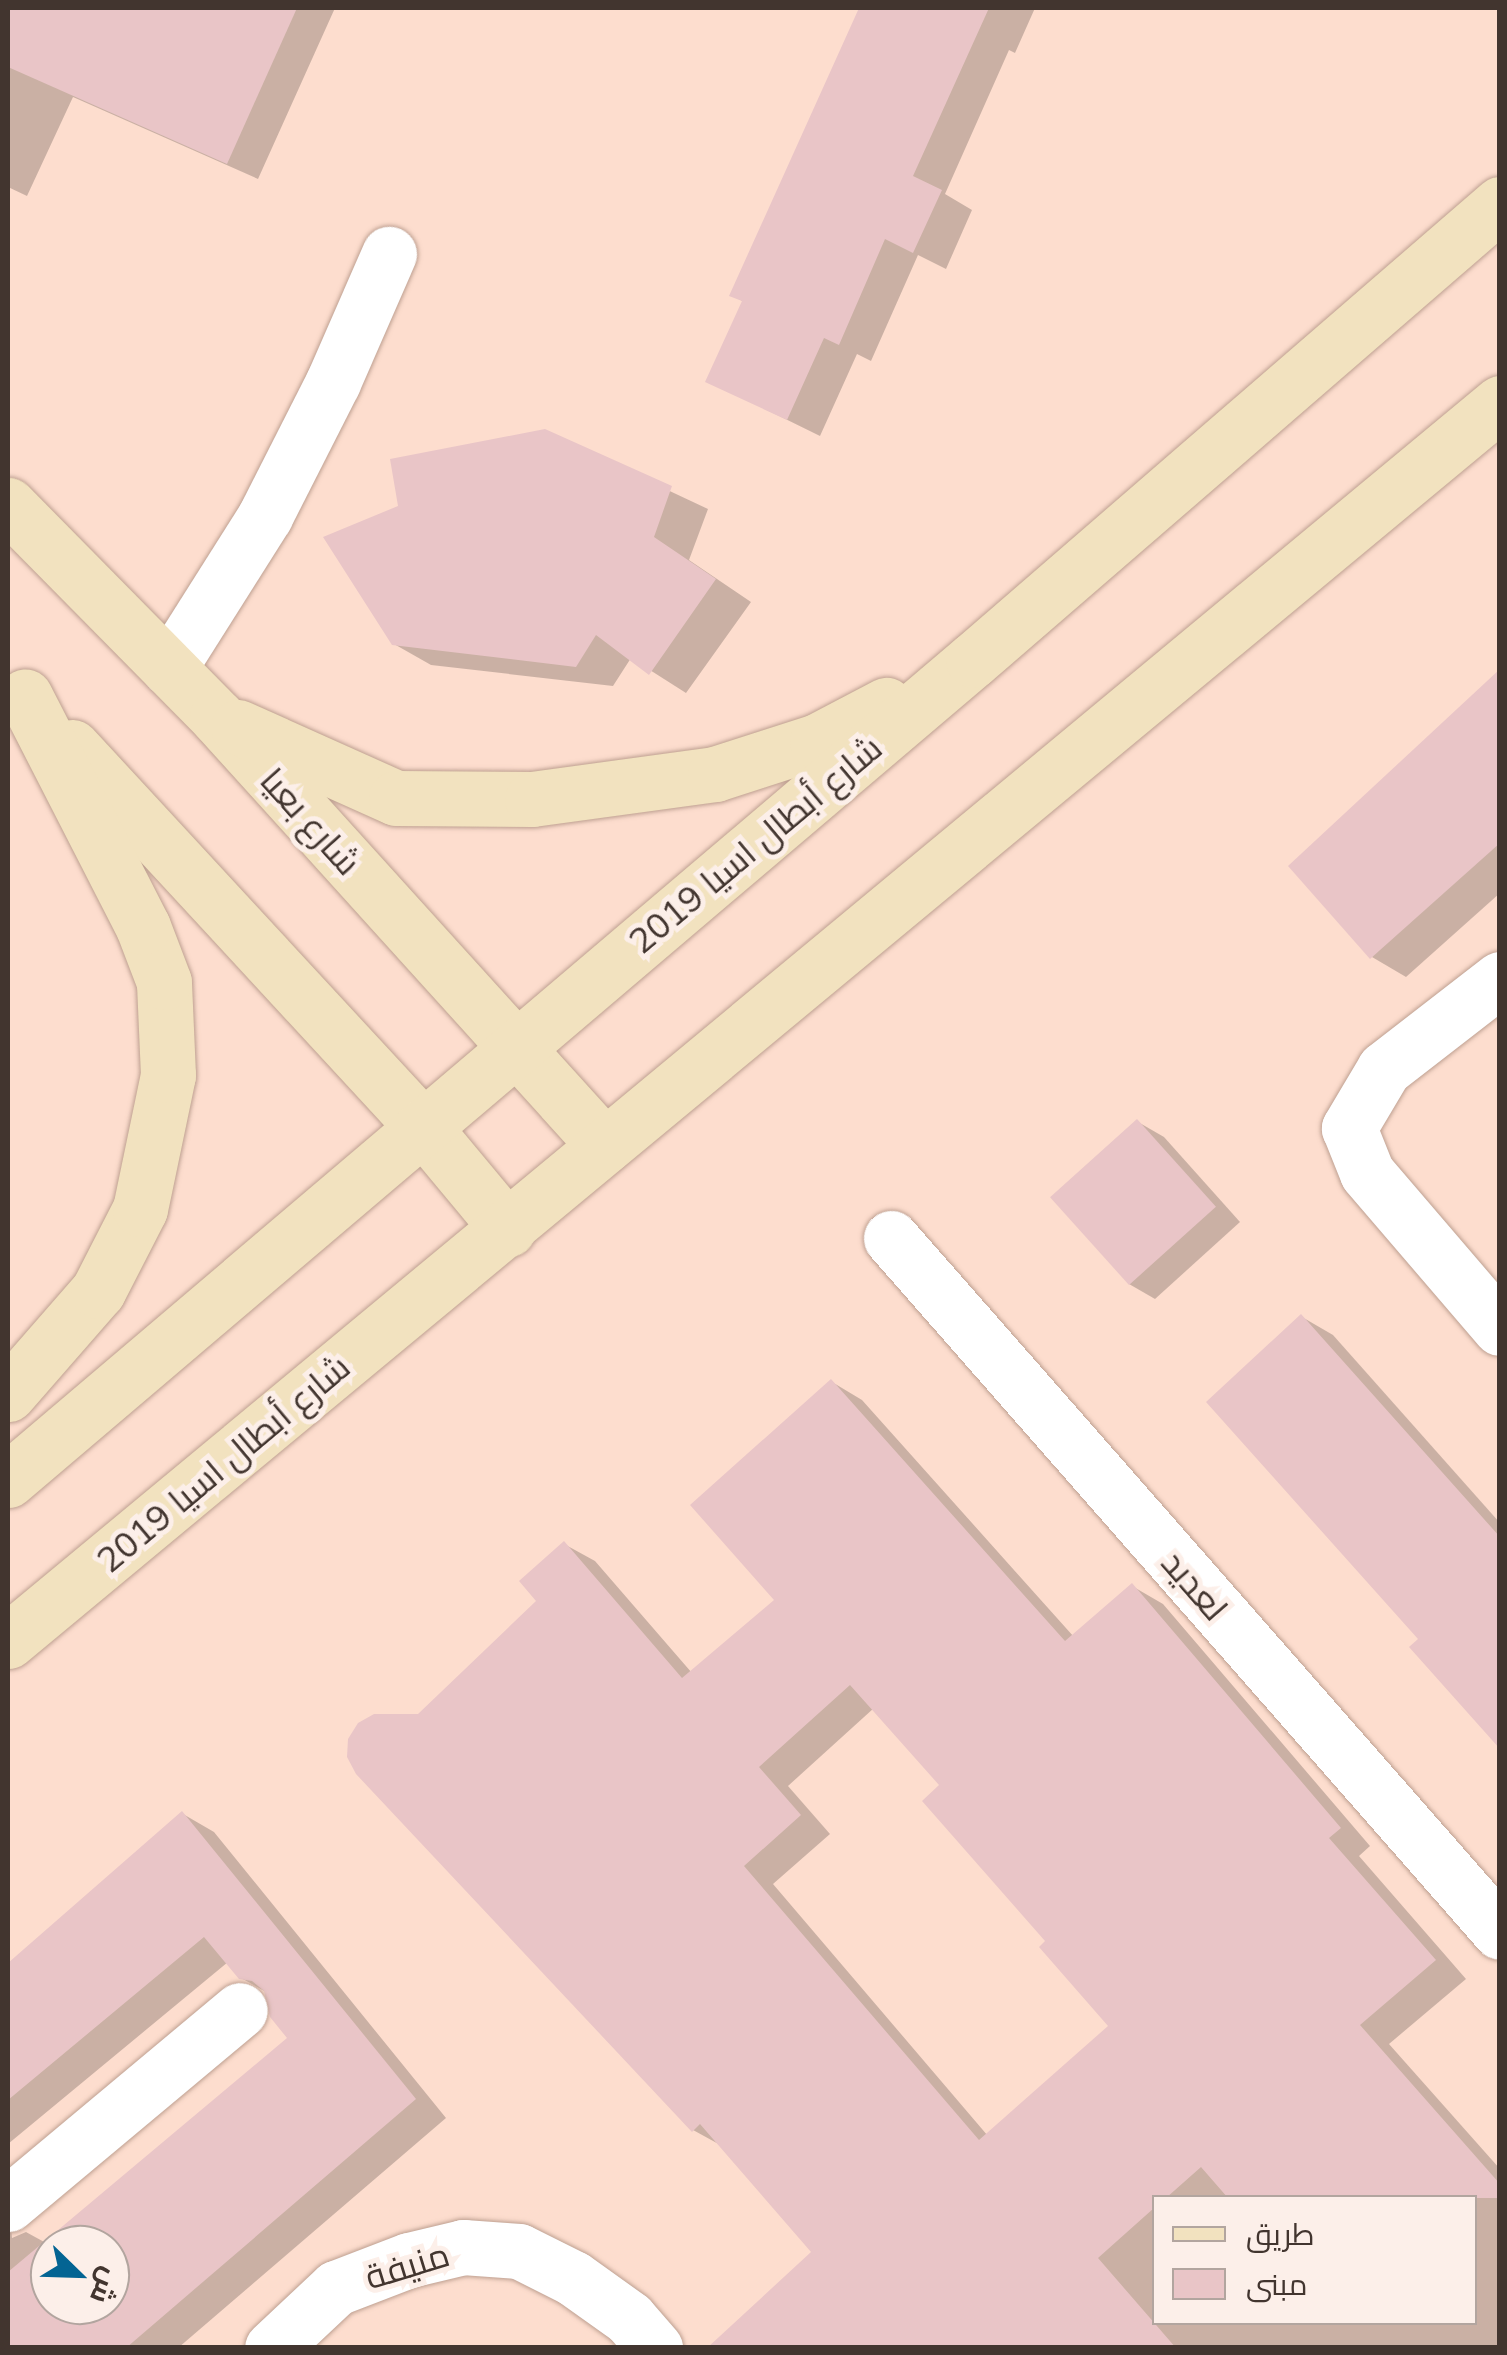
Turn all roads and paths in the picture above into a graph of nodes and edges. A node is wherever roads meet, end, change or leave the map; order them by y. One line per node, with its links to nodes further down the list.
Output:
1 (1500, 204): 5 (main road, شارع أبطال اسيا 2019)
2 (389, 254): 6 (street)
3 (1500, 403): 12 (main road, شارع أبطال اسيا 2019)
4 (8, 505): 6 (main road, شارع بعيا)
5 (973, 660): 8 (main road); 10 (main road, شارع أبطال اسيا 2019)
6 (169, 668): 8 (main road, شارع بعيا)
7 (16, 688): 11 (main road); 16 (main road)
8 (217, 717): 10 (main road, شارع بعيا)
9 (1500, 979): 15 (street)
10 (516, 1046): 11 (main road, شارع أبطال اسيا 2019); 12 (main road, شارع بعيا)
11 (423, 1127): 13 (main road); 17 (main road, شارع أبطال اسيا 2019)
12 (605, 1146): 13 (main road, شارع أبطال اسيا 2019)
13 (508, 1229): 18 (main road, شارع أبطال اسيا 2019)
14 (891, 1238): 19 (street, لعديد)
15 (1500, 1328)
16 (8, 1394)
17 (8, 1480)
18 (8, 1642)
19 (1500, 1932)
20 (240, 2010): 21 (street)
21 (8, 2204)
22 (272, 2348): 23 (street, منيفة)
23 (655, 2348)

